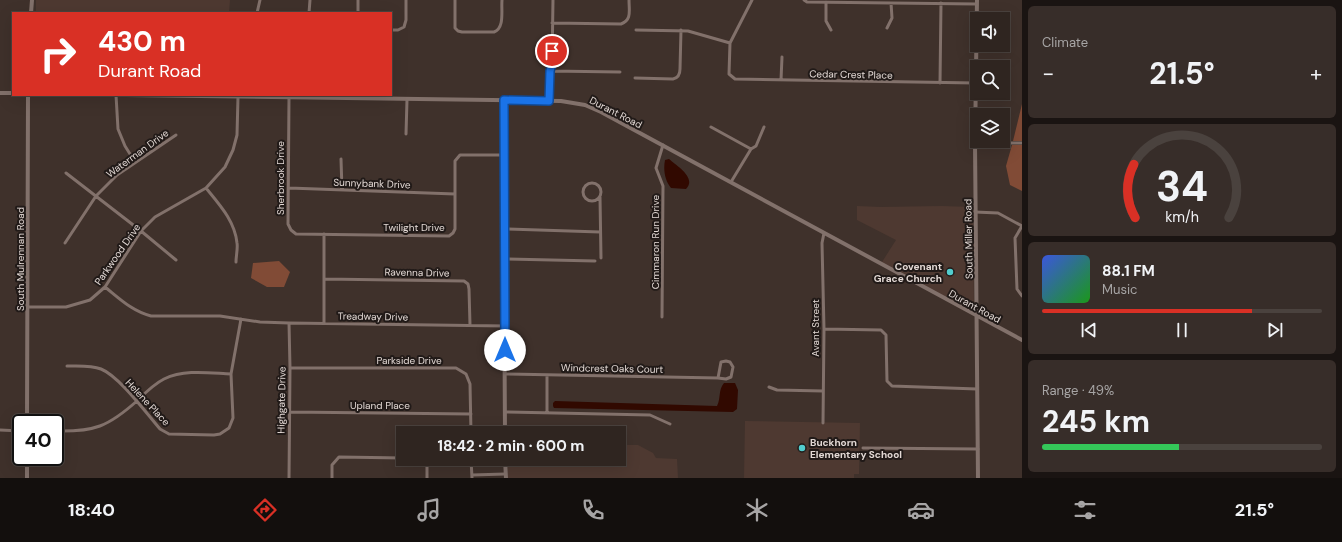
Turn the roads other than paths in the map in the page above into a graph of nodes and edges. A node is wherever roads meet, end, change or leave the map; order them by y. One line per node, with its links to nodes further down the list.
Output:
1 (32, 0): 16 (street)
2 (260, 0): 17 (street)
3 (310, 0): 18 (street)
4 (358, 0): 19 (street)
5 (406, 0): 22 (street)
6 (455, 0): 7 (street)
7 (502, 0)
8 (552, 0): 20 (street)
9 (630, 0): 20 (street)
10 (752, 0): 26 (street)
11 (804, 0): 12 (street)
12 (826, 2): 14 (street); 25 (street)
13 (977, 2): 15 (street); 28 (street, South Miller Road)
14 (891, 3): 15 (street); 21 (street)
15 (941, 3): 33 (street)
16 (31, 12)
17 (257, 12)
18 (309, 12)
19 (358, 12)
20 (552, 23): 29 (street)
21 (887, 28)
22 (392, 30)
23 (636, 30): 24 (street)
24 (681, 30): 26 (street); 31 (street)
25 (831, 30)
26 (730, 43): 32 (street, Cedar Crest Place)
27 (782, 57): 32 (street)
28 (976, 60)
29 (550, 71): 30 (street); 45 (street)
30 (620, 72)
31 (635, 78)
32 (781, 80): 33 (street, Cedar Crest Place)
33 (940, 83): 34 (street, Cedar Crest Place)
34 (970, 83)
35 (0, 93): 36 (street)
36 (12, 93)
37 (28, 96): 82 (street, South Mulrennan Road)
38 (116, 96): 57 (street)
39 (182, 96): 41 (street, Durant Road)
40 (295, 96): 42 (street, Durant Road); 43 (street, Durant Road)
41 (238, 97): 42 (street, Durant Road); 60 (street, Parkwood Drive)
42 (286, 97): 61 (street, Sherbrook Drive)
43 (407, 100): 44 (street, Durant Road); 48 (street)
44 (504, 100): 45 (street, Durant Road); 55 (street)
45 (549, 101): 52 (street, Durant Road)
46 (711, 127): 54 (street)
47 (764, 127): 54 (street)
48 (406, 134)
49 (176, 135): 57 (street, Waterman Drive)
50 (1010, 143): 51 (street)
51 (1022, 143)
52 (663, 145): 59 (street, Durant Road); 84 (street, Cimmaron Run Drive)
53 (975, 148): 66 (street, South Miller Road)
54 (750, 149): 59 (street)
55 (503, 155): 63 (street, Twilight Drive); 68 (street)
56 (341, 159): 62 (street)
57 (135, 162): 64 (street, Waterman Drive)
58 (66, 173): 64 (street)
59 (731, 182): 71 (street, Durant Road)
60 (206, 188): 69 (street, Parkwood Drive); 78 (street)
61 (289, 188): 62 (street, Sunnybank Drive); 72 (street, Sherbrook Drive)
62 (342, 190): 63 (street, Sunnybank Drive)
63 (455, 194): 72 (street, Twilight Drive)
64 (96, 196): 69 (street); 73 (street, Waterman Drive)
65 (600, 196): 65 (street); 70 (street)
66 (975, 212): 67 (street); 83 (street, South Miller Road)
67 (1022, 226): 81 (street)
68 (505, 229): 70 (street); 75 (street)
69 (141, 231): 76 (street); 80 (street, Parkwood Drive)
70 (600, 232): 74 (street)
71 (824, 233): 83 (street, Durant Road); 90 (street, Avant Street)
72 (324, 234): 79 (street)
73 (65, 243)
74 (601, 258)
75 (504, 259): 77 (street); 89 (street)
76 (176, 260)
77 (595, 261)
78 (236, 262)
79 (324, 279): 87 (street); 88 (street, Ravenna Drive)
80 (105, 287): 82 (street, Parkwood Drive); 85 (street, Treadway Drive)
81 (1022, 296)
82 (28, 307): 105 (street, South Mulrennan Road)
83 (976, 316): 91 (street, Durant Road); 99 (street, South Miller Road)
84 (662, 317)
85 (241, 319): 86 (street, Treadway Drive); 94 (street, Helene Place)
86 (289, 323): 87 (street, Treadway Drive); 93 (street, Highgate Drive)
87 (324, 323): 88 (street, Treadway Drive)
88 (470, 325): 89 (street, Treadway Drive)
89 (505, 326): 95 (street)
90 (824, 329): 99 (street); 100 (street, Avant Street)
91 (1022, 340)
92 (68, 366): 101 (street, Helene Place)
93 (290, 368): 102 (street, Highgate Drive); 106 (street, Parkside Drive)
94 (231, 374): 101 (street); 101 (street, Helene Place)
95 (505, 374): 96 (street, Windcrest Oaks Court); 103 (street)
96 (547, 375): 97 (street, Windcrest Oaks Court); 104 (street)
97 (718, 378): 97 (street, Windcrest Oaks Court)
98 (769, 387): 100 (street)
99 (977, 388): 115 (street, South Miller Road)
100 (823, 392): 107 (street, Avant Street)
101 (137, 401): 113 (street)
102 (289, 412): 106 (street, Upland Place); 124 (street, Highgate Drive)
103 (505, 412): 104 (street); 110 (street)
104 (547, 412): 108 (street)
105 (28, 414)
106 (471, 414): 109 (street, Parkside Drive)
107 (823, 423)
108 (670, 424)
109 (471, 426)
110 (505, 426)
111 (0, 430): 112 (street)
112 (12, 431)
113 (64, 431)
114 (863, 448): 115 (street)
115 (978, 449): 127 (street, South Miller Road)
116 (396, 458): 125 (street)
117 (27, 466): 123 (street)
118 (427, 466): 126 (street)
119 (471, 466): 121 (street)
120 (505, 466): 122 (street)
121 (472, 476): 122 (street)
122 (506, 476)
123 (27, 478)
124 (289, 478)
125 (332, 478)
126 (427, 478)
127 (978, 478)

